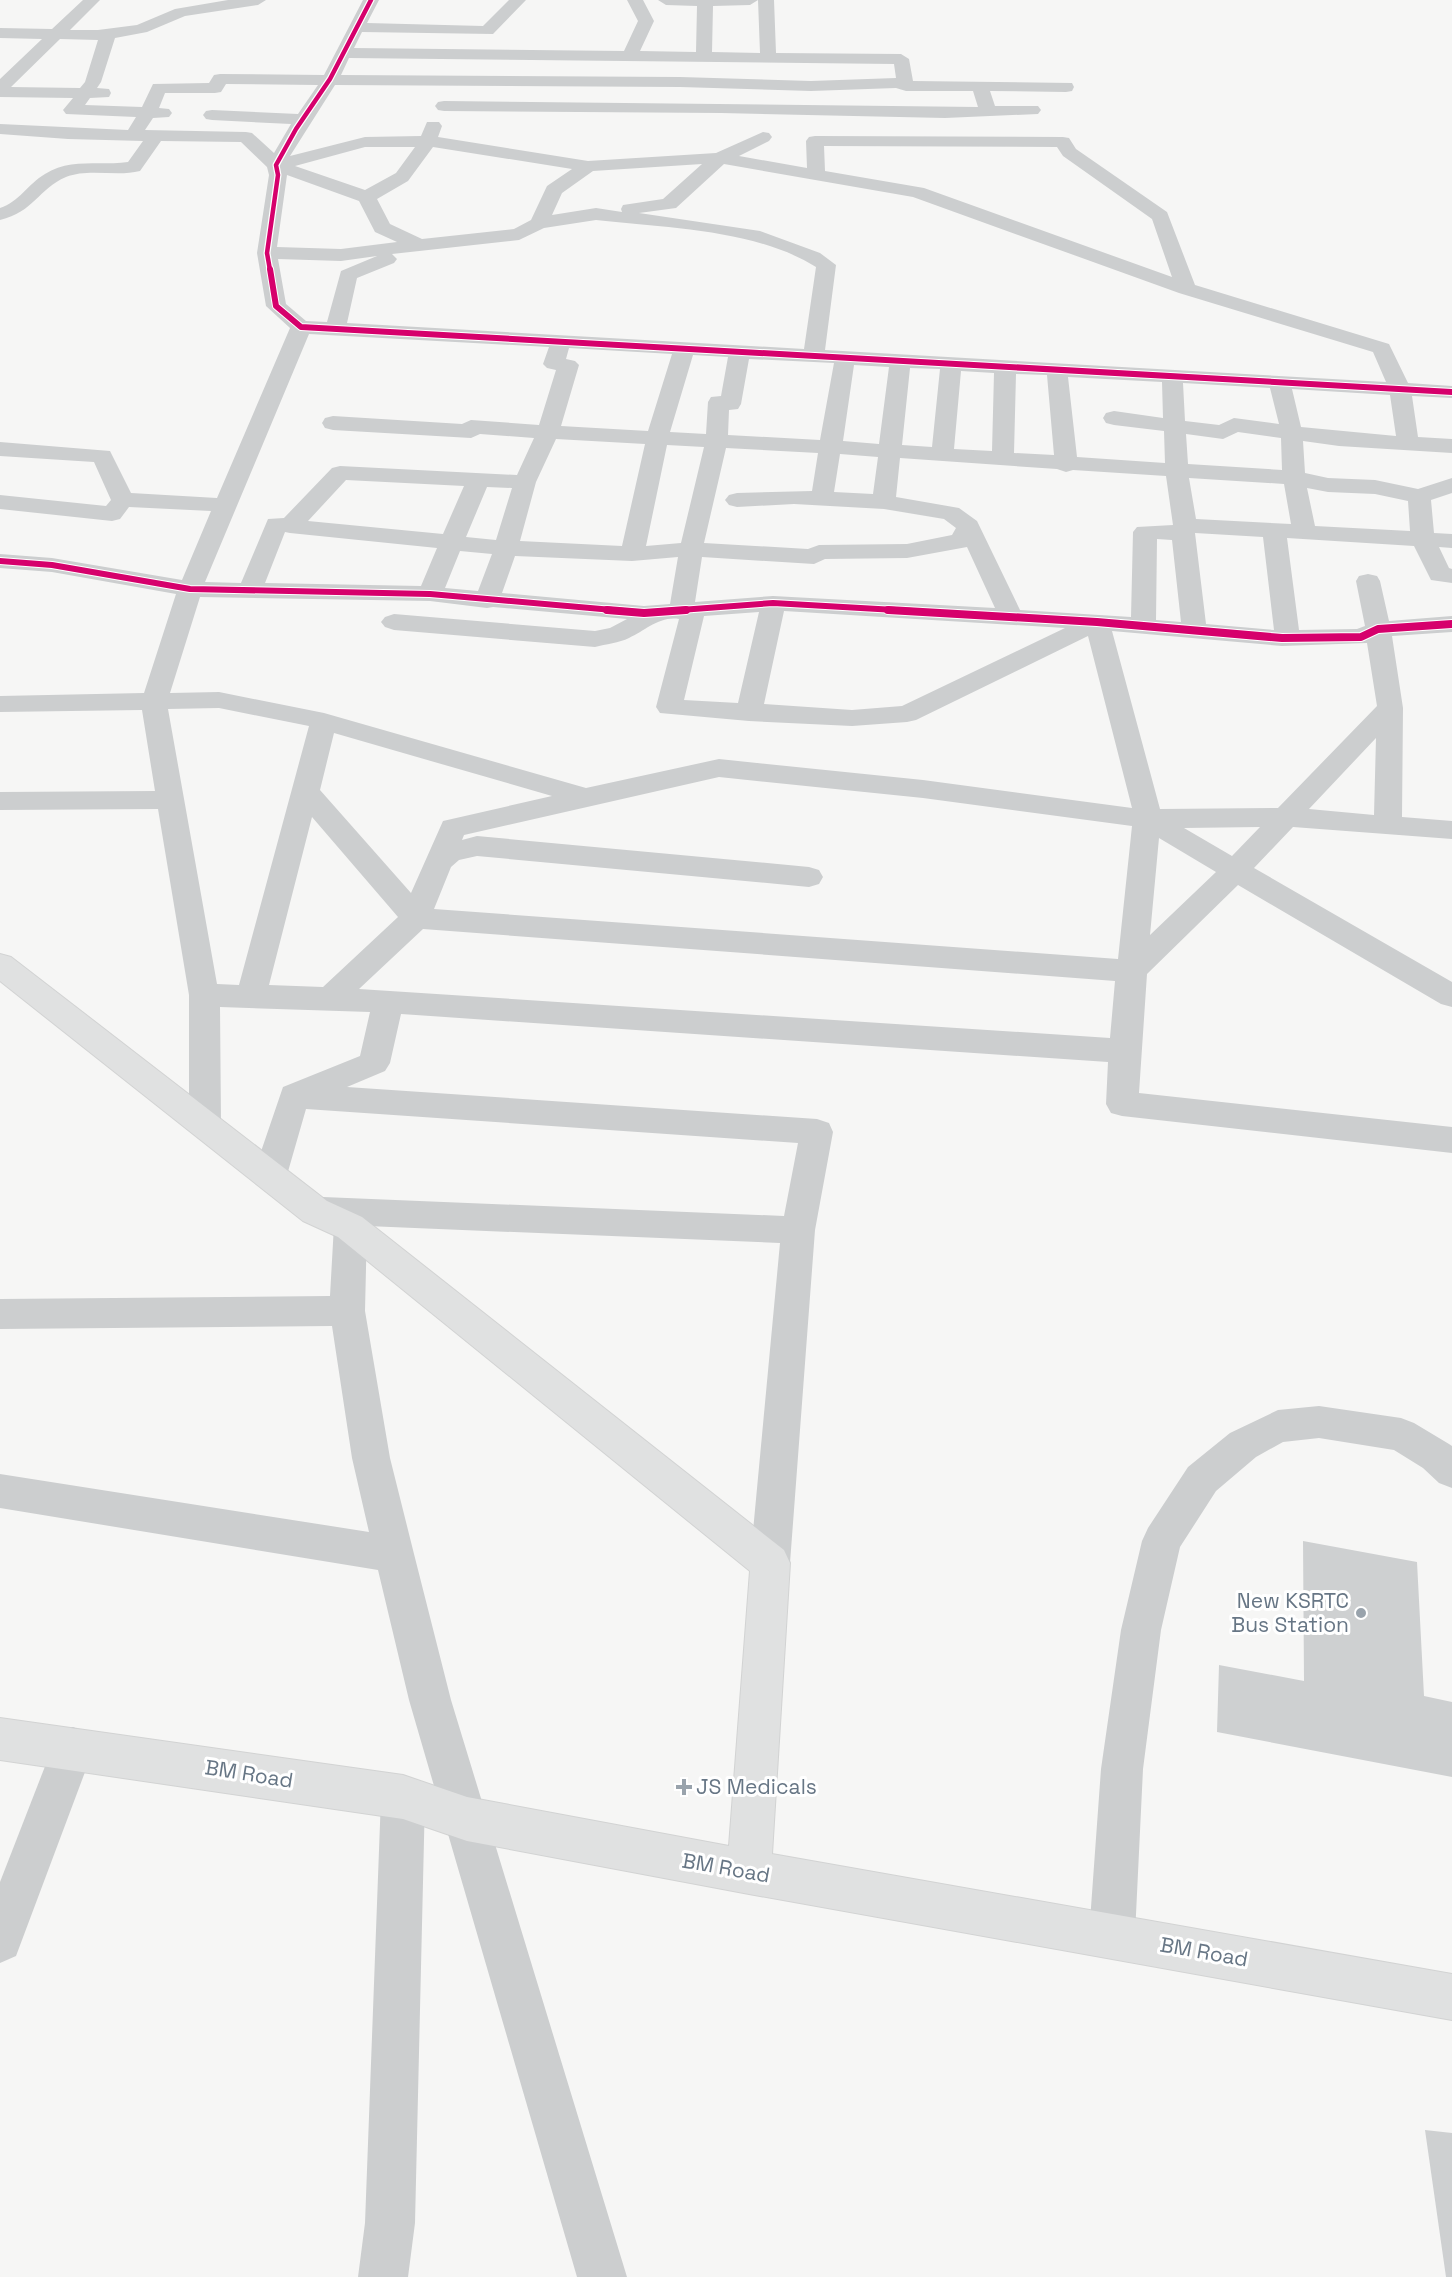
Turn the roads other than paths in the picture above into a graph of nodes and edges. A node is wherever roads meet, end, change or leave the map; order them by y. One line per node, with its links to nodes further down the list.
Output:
1 (92, 0): 16 (street)
2 (177, 0): 12 (street)
3 (258, 0): 12 (street)
4 (371, 0): 13 (street)
5 (518, 0): 13 (street)
6 (635, 0): 19 (street)
7 (666, 0): 11 (street)
8 (722, 0): 9 (street); 11 (street)
9 (750, 0)
10 (766, 0): 23 (street)
11 (705, 2): 20 (street)
12 (159, 20): 15 (street)
13 (357, 27): 17 (street)
14 (0, 33): 16 (street)
15 (108, 34): 16 (street); 35 (street)
16 (55, 35): 34 (street)
17 (344, 53): 18 (street); 25 (street)
18 (592, 56): 19 (street); 27 (street)
19 (629, 57): 20 (street)
20 (695, 57): 21 (street); 28 (street)
21 (733, 58): 23 (street); 29 (street)
22 (810, 58): 23 (street); 30 (street); 31 (street)
23 (768, 71): 29 (street); 30 (street); 40 (street)
24 (1024, 78): 32 (street); 33 (street); 43 (street)
25 (330, 79): 26 (street); 36 (street); 47 (street)
26 (464, 80): 27 (street); 37 (street)
27 (579, 81): 28 (street)
28 (680, 82): 29 (street); 38 (street)
29 (730, 83): 39 (street)
30 (811, 86): 31 (street); 42 (street)
31 (906, 86): 32 (street); 46 (street)
32 (980, 86): 44 (street)
33 (1066, 87)
34 (0, 90): 35 (street)
35 (87, 93): 36 (street); 41 (street)
36 (156, 95): 45 (street)
37 (444, 106): 38 (street); 54 (street)
38 (681, 107): 39 (street); 60 (street)
39 (721, 108): 40 (street); 59 (street)
40 (767, 109): 42 (street)
41 (72, 110): 45 (street); 49 (street)
42 (813, 110): 46 (street); 55 (street)
43 (1032, 110): 44 (street); 58 (street)
44 (987, 111): 46 (street)
45 (148, 112): 47 (street); 50 (street)
46 (901, 112): 57 (street)
47 (300, 124): 52 (street); 61 (street)
48 (0, 129): 49 (street)
49 (54, 133): 50 (street)
50 (133, 135): 51 (street)
51 (156, 135): 52 (street); 66 (street)
52 (246, 137): 61 (street)
53 (763, 137): 59 (street)
54 (428, 141): 61 (street); 62 (street); 65 (street)
55 (815, 141): 56 (street); 63 (street)
56 (858, 141): 57 (street); 63 (street)
57 (903, 141): 58 (street); 64 (street)
58 (1039, 142): 71 (street)
59 (720, 158): 60 (street); 63 (street); 67 (street)
60 (683, 160): 62 (street)
61 (276, 165): 65 (street); 70 (street)
62 (588, 166): 68 (street)
63 (816, 167): 64 (street)
64 (917, 192): 71 (street)
65 (367, 197): 69 (street)
66 (0, 214)
67 (596, 214): 68 (street); 77 (street)
68 (538, 223): 69 (street)
69 (419, 245): 70 (street); 73 (street)
70 (267, 253): 72 (street)
71 (1186, 289): 86 (street)
72 (301, 327): 73 (street); 113 (street)
73 (336, 329): 74 (street)
74 (561, 342): 75 (street); 90 (street)
75 (684, 349): 76 (street); 92 (street)
76 (740, 352): 77 (street); 93 (street)
77 (814, 356): 78 (street)
78 (845, 358): 79 (street); 97 (street)
79 (900, 361): 80 (street); 98 (street)
80 (951, 363): 81 (street); 99 (street)
81 (1005, 367): 82 (street); 100 (street)
82 (1057, 369): 83 (street); 101 (street)
83 (1112, 372): 84 (street); 95 (street)
84 (1172, 376): 85 (street); 89 (street)
85 (1279, 382): 86 (street); 91 (street)
86 (1400, 389): 87 (street); 94 (street)
87 (1452, 392)
88 (333, 423): 90 (street)
89 (1175, 424): 91 (street); 95 (street); 102 (street)
90 (548, 432): 92 (street); 106 (street)
91 (1292, 434): 94 (street); 104 (street)
92 (657, 438): 93 (street); 123 (street)
93 (717, 441): 97 (street); 122 (street)
94 (1408, 442): 96 (street)
95 (1115, 443): 101 (street); 102 (street)
96 (1452, 446)
97 (829, 447): 98 (street); 109 (street)
98 (890, 452): 99 (street); 112 (street)
99 (942, 456): 100 (street)
100 (1003, 460): 101 (street)
101 (1066, 465)
102 (1177, 471): 104 (street); 115 (street)
103 (6, 472): 110 (street); 110 (street)
104 (1294, 478): 108 (street); 117 (street)
105 (478, 480): 106 (street); 113 (street); 120 (street)
106 (525, 482): 121 (street)
107 (1451, 486): 108 (street)
108 (1419, 496): 118 (street)
109 (822, 498): 111 (street); 112 (street)
110 (123, 500): 113 (street)
111 (737, 500)
112 (884, 502): 114 (street)
113 (252, 519): 120 (street); 127 (street); 128 (street)
114 (969, 526): 122 (street); 133 (street)
115 (1184, 529): 116 (street); 137 (street); 139 (street)
116 (1274, 530): 117 (street); 140 (street)
117 (1304, 532): 118 (street)
118 (1423, 540): 119 (street); 125 (street)
119 (1452, 541)
120 (453, 543): 121 (street); 129 (street)
121 (506, 548): 123 (street); 130 (street)
122 (691, 549): 123 (street); 132 (street)
123 (632, 554)
124 (0, 561): 127 (street)
125 (1452, 576)
126 (1368, 581): 138 (street)
127 (189, 589): 128 (street); 141 (street)
128 (250, 590): 129 (street)
129 (430, 594): 130 (street)
130 (487, 601): 132 (street)
131 (773, 603): 132 (street); 133 (street); 144 (street)
132 (677, 612): 134 (street); 144 (street)
133 (1011, 617): 135 (street)
134 (394, 622)
135 (1097, 622): 137 (street); 144 (street); 151 (street)
136 (1452, 624): 138 (street)
137 (1143, 626): 139 (street)
138 (1378, 629): 140 (street); 143 (street)
139 (1194, 630): 140 (street)
140 (1287, 637)
141 (154, 702): 142 (street); 145 (street); 148 (street)
142 (0, 704)
143 (1390, 708): 150 (street); 152 (street)
144 (749, 713)
145 (324, 721): 146 (street); 147 (street)
146 (305, 791): 156 (street); 160 (street)
147 (586, 797): 151 (street); 156 (street)
148 (171, 800): 149 (street); 159 (street)
149 (0, 801)
150 (1286, 817): 151 (street); 152 (street); 154 (street)
151 (1146, 819): 154 (street); 158 (street)
152 (1388, 826): 153 (street)
153 (1452, 830)
154 (1235, 870): 158 (street); 161 (street)
155 (808, 877): 156 (street)
156 (416, 918): 158 (street); 162 (street)
157 (0, 965): 166 (main road)
158 (1131, 971): 164 (street)
159 (204, 995): 160 (street); 166 (street)
160 (251, 996): 162 (street)
161 (1452, 996)
162 (330, 998): 163 (street)
163 (388, 1003): 164 (street); 165 (street)
164 (1124, 1051): 167 (street)
165 (294, 1096): 168 (street); 171 (street)
166 (205, 1124): 168 (main road)
167 (1452, 1140)
168 (270, 1175): 169 (main road)
169 (315, 1211): 170 (main road); 171 (street)
170 (350, 1227): 172 (street); 177 (main road)
171 (798, 1230): 177 (street)
172 (347, 1311): 173 (street); 176 (street)
173 (0, 1314)
174 (1452, 1471): 183 (street)
175 (0, 1491): 176 (street)
176 (394, 1554): 181 (street)
177 (770, 1563): 182 (main road)
178 (0, 1739): 179 (main road, BM Road)
179 (73, 1748): 180 (main road, BM Road); 184 (street)
180 (403, 1797): 181 (main road, BM Road); 186 (street)
181 (467, 1819): 182 (main road, BM Road); 187 (street)
182 (749, 1872): 183 (main road, BM Road)
183 (1112, 1935): 185 (main road, BM Road)
184 (0, 1940)
185 (1452, 1997)
186 (383, 2277)
187 (602, 2277)

